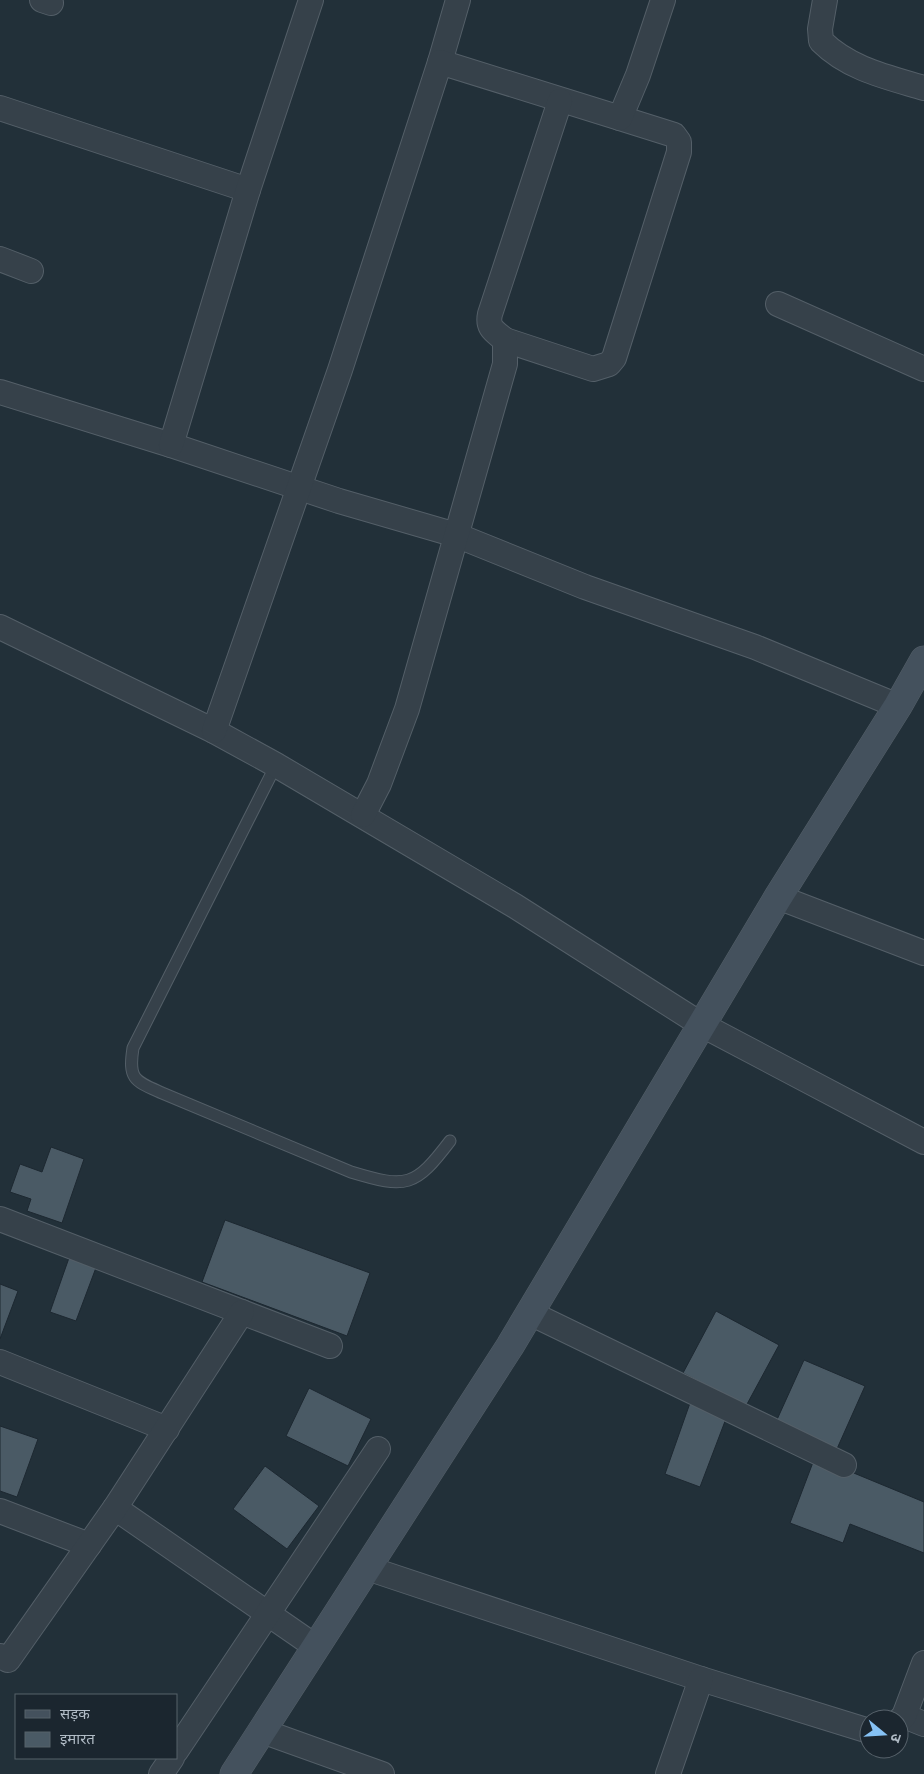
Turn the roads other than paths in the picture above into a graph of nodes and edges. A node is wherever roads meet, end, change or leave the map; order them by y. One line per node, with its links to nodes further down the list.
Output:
1 (311, 0): 10 (street)
2 (458, 0): 5 (street)
3 (663, 0): 9 (street)
4 (825, 0): 6 (street)
5 (440, 62): 7 (street); 18 (street)
6 (924, 88)
7 (560, 101): 9 (street); 14 (street)
8 (0, 108): 10 (street)
9 (620, 118): 14 (street)
10 (248, 190): 17 (street)
11 (0, 259): 12 (street)
12 (31, 270)
13 (778, 304): 15 (street)
14 (505, 340): 19 (street)
15 (924, 369)
16 (0, 392): 17 (street)
17 (171, 445): 18 (street)
18 (300, 487): 19 (street); 23 (street)
19 (456, 535): 22 (street); 25 (street)
20 (0, 627): 23 (street)
21 (924, 660): 22 (street)
22 (898, 706): 26 (street)
23 (214, 730): 24 (street)
24 (276, 765): 25 (street); 29 (lane)
25 (363, 815): 28 (street)
26 (778, 897): 27 (street); 28 (street)
27 (924, 953)
28 (702, 1025): 30 (street); 33 (street)
29 (450, 1141)
30 (924, 1142)
31 (0, 1219): 32 (street)
32 (242, 1312): 34 (street); 36 (street)
33 (530, 1313): 38 (street); 42 (street)
34 (330, 1346)
35 (0, 1362): 36 (street)
36 (166, 1429): 39 (street)
37 (378, 1449): 43 (street)
38 (844, 1465)
39 (115, 1508): 41 (street); 43 (street)
40 (0, 1511): 41 (street)
41 (89, 1545): 45 (street)
42 (367, 1568): 44 (street); 47 (street)
43 (268, 1614): 44 (street); 51 (street)
44 (316, 1647): 50 (street)
45 (0, 1656)
46 (924, 1662): 48 (street)
47 (701, 1678): 49 (street); 56 (street)
48 (909, 1720)
49 (859, 1728)
50 (262, 1731): 54 (street); 55 (street)
51 (178, 1748)
52 (171, 1759): 53 (street)
53 (161, 1774)
54 (234, 1774)
55 (382, 1774)
56 (668, 1774)

